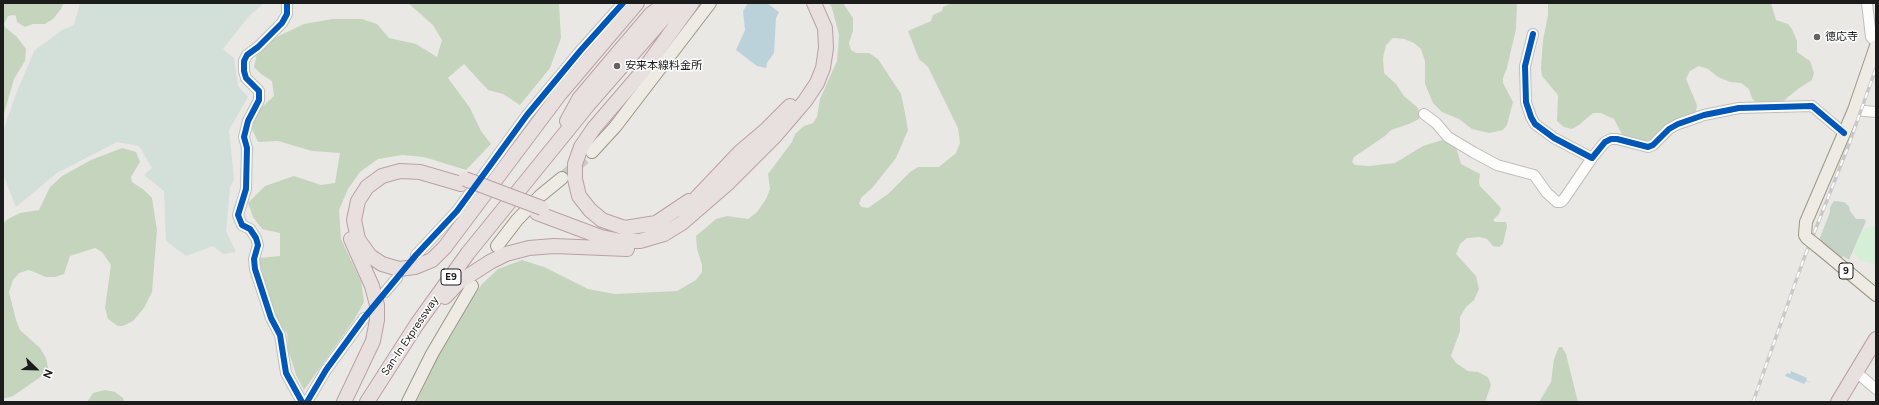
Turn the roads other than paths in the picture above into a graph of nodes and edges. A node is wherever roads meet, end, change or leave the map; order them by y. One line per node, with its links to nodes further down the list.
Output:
1 (287, 3): 33 (street)
2 (623, 3): 23 (street)
3 (637, 3): 20 (highway)
4 (673, 3): 29 (highway, San-In Expressway / E9)
5 (692, 3): 21 (highway)
6 (710, 3): 17 (main road)
7 (807, 3): 21 (highway)
8 (814, 3): 21 (highway)
9 (1867, 3): 11 (street)
10 (1533, 34): 18 (street)
11 (1876, 42)
12 (1876, 46): 13 (main road, 9)
13 (1854, 110): 14 (street); 16 (main road, 9)
14 (1876, 112)
15 (1424, 114): 18 (street)
16 (1844, 133): 18 (street); 27 (main road, 9, bridge)
17 (592, 152)
18 (1592, 158)
19 (562, 178): 22 (main road)
20 (463, 181): 21 (highway); 35 (highway)
21 (721, 181): 29 (highway)
22 (498, 246)
23 (416, 255)
24 (397, 278): 26 (street)
25 (472, 286): 37 (main road)
26 (385, 292)
27 (1876, 295)
28 (364, 318): 34 (street)
29 (417, 324): 36 (highway, San-In Expressway / E9)
30 (1876, 339): 31 (highway)
31 (1855, 371): 32 (street); 38 (highway)
32 (1876, 389)
33 (302, 402)
34 (307, 402)
35 (344, 402)
36 (368, 402)
37 (408, 402)
38 (1838, 402)

